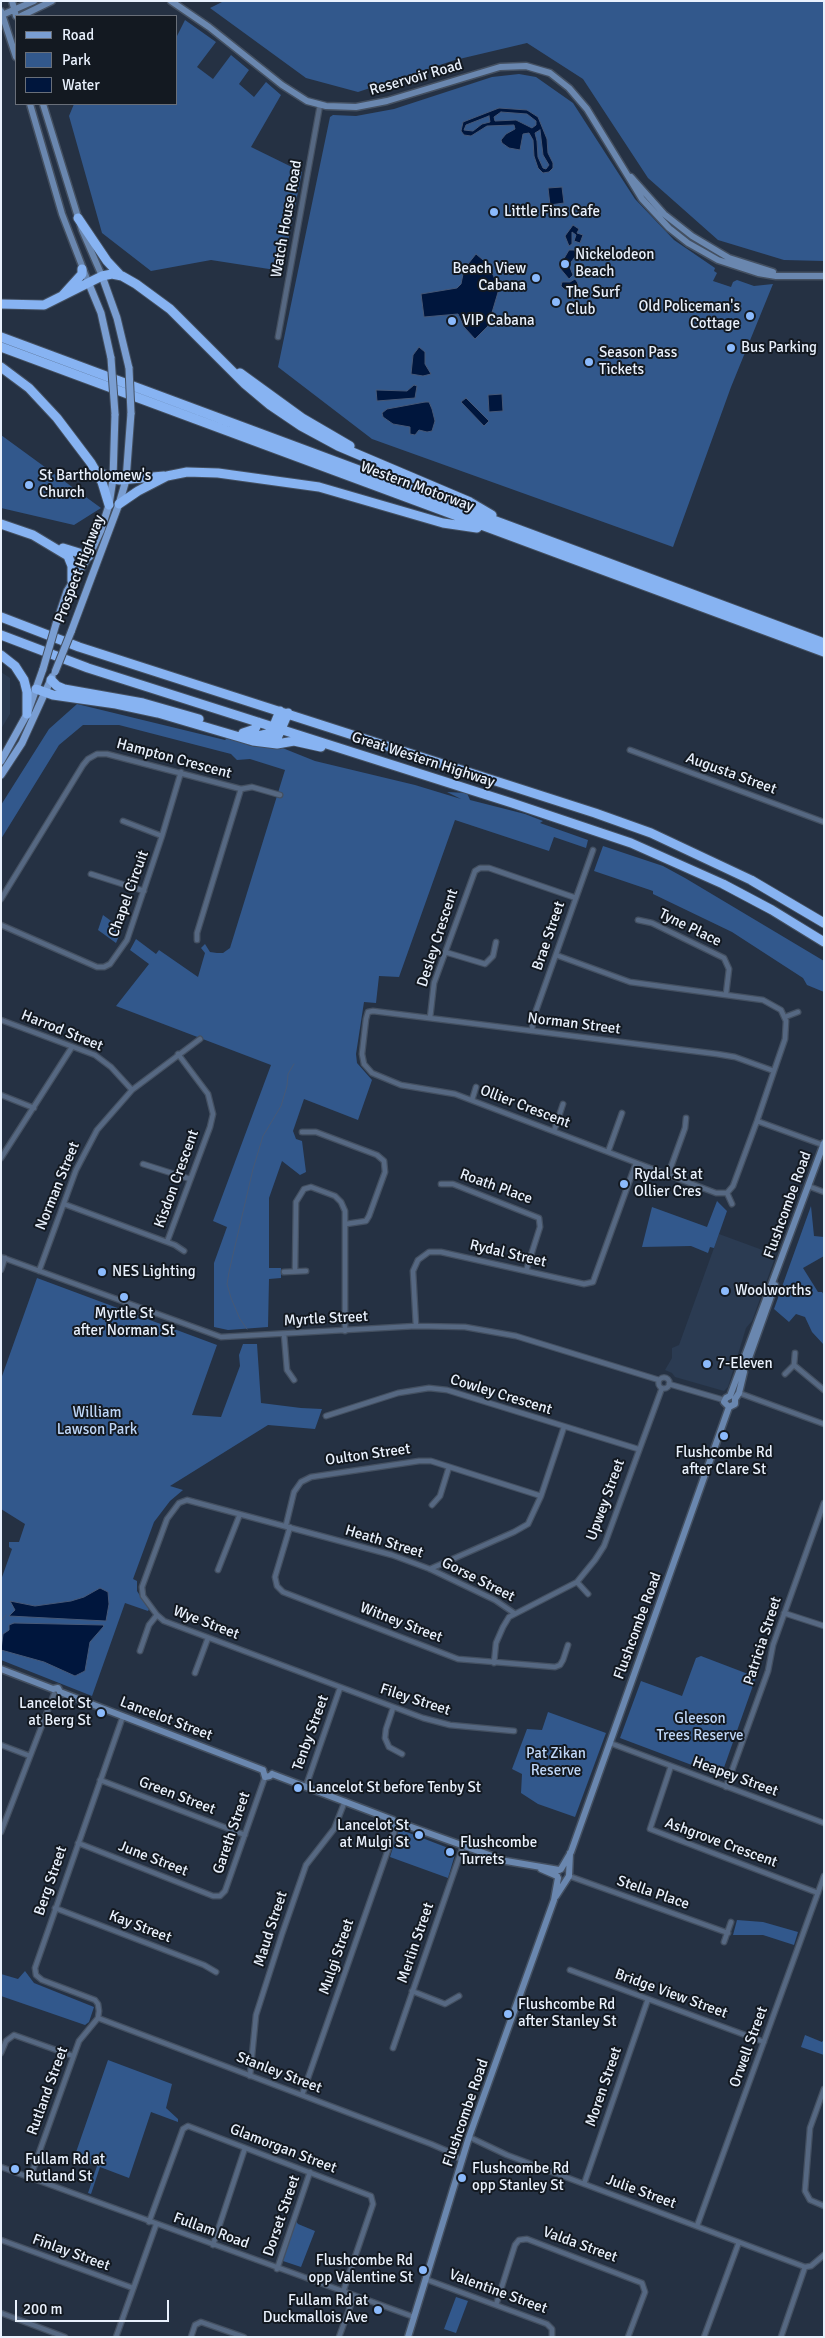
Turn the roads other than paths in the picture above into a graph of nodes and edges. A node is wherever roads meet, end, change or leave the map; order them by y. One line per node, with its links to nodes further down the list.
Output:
1 (12, 1): 5 (street)
2 (34, 1): 5 (street)
3 (52, 1): 8 (street)
4 (171, 1): 14 (street, Reservoir Road)
5 (14, 9): 6 (street); 7 (street)
6 (2, 14): 10 (street)
7 (15, 15)
8 (23, 15)
9 (15, 19): 10 (street)
10 (4, 26): 11 (street)
11 (15, 54)
12 (30, 105): 16 (street, Prospect Highway)
13 (43, 105): 15 (street, Prospect Highway)
14 (320, 105): 19 (street, Reservoir Road); 24 (street, Watch House Road)
15 (78, 218): 17 (street, Prospect Highway); 18 (highway)
16 (82, 269): 20 (street, Prospect Highway); 21 (highway)
17 (102, 276): 18 (highway); 20 (highway); 30 (main road, Prospect Highway, bridge)
18 (122, 276): 34 (highway)
19 (824, 276)
20 (89, 284): 21 (highway); 29 (main road, Prospect Highway, bridge)
21 (59, 299): 22 (highway)
22 (1, 304)
23 (1, 337): 34 (highway, Western Motorway)
24 (278, 337)
25 (1, 347): 35 (highway, Western Motorway)
26 (1, 367): 27 (highway)
27 (95, 470): 29 (highway); 31 (highway)
28 (167, 476): 30 (highway); 32 (highway); 35 (highway)
29 (114, 479): 30 (highway); 31 (main road, Prospect Highway)
30 (126, 480): 32 (main road, Prospect Highway)
31 (109, 504): 36 (main road, Prospect Highway)
32 (119, 504): 43 (main road, Prospect Highway, bridge)
33 (1, 523): 36 (highway); 37 (highway)
34 (510, 526): 40 (highway, Western Motorway)
35 (497, 531): 41 (highway, Western Motorway)
36 (89, 556): 37 (main road, Prospect Highway)
37 (72, 581): 44 (main road, Prospect Highway, bridge)
38 (1, 616): 45 (highway, Great Western Highway)
39 (1, 635): 47 (highway, Great Western Highway)
40 (824, 643)
41 (824, 652)
42 (1, 655): 46 (highway)
43 (53, 676): 44 (main road, Prospect Highway); 49 (highway)
44 (41, 691): 46 (main road, Prospect Highway); 50 (highway); 55 (main road, Prospect Highway)
45 (284, 712): 48 (highway); 69 (highway, Great Western Highway)
46 (27, 714): 52 (main road, Prospect Highway)
47 (258, 722): 48 (highway, Great Western Highway); 49 (highway)
48 (278, 728): 49 (highway); 50 (highway); 53 (highway, Great Western Highway)
49 (243, 733)
50 (269, 743): 53 (highway)
51 (630, 750): 59 (street, Augusta Street)
52 (1, 761)
53 (382, 762): 73 (highway, Great Western Highway)
54 (181, 772): 56 (street, Hampton Crescent); 60 (street, Chapel Circuit); 67 (street, Hampton Crescent)
55 (1, 775)
56 (241, 789): 57 (street, Hampton Crescent); 71 (street, Hampton Crescent)
57 (280, 795)
58 (122, 821): 60 (street)
59 (824, 822)
60 (162, 836): 65 (street, Chapel Circuit)
61 (593, 850): 66 (street, Brae Street)
62 (476, 863): 63 (street)
63 (478, 869): 66 (street); 74 (street, Desley Crescent)
64 (91, 874): 65 (street)
65 (144, 892): 70 (street, Chapel Circuit)
66 (576, 898): 75 (street, Brae Street)
67 (1, 899)
68 (638, 920): 76 (street, Tyne Place)
69 (824, 923)
70 (1, 925)
71 (197, 940)
72 (496, 942): 74 (street)
73 (824, 942)
74 (445, 952): 80 (street, Desley Crescent)
75 (556, 955): 76 (street); 82 (street, Brae Street)
76 (726, 994): 79 (street)
77 (368, 1012): 80 (street, Norman Street); 90 (street, Ollier Crescent)
78 (798, 1012): 79 (street)
79 (785, 1017): 86 (street)
80 (430, 1018): 82 (street, Norman Street)
81 (1, 1020): 84 (street, Harrod Street)
82 (532, 1031): 86 (street, Norman Street)
83 (200, 1039): 85 (street, Norman Street)
84 (72, 1047): 88 (street, Harrod Street); 92 (street)
85 (178, 1054): 88 (street, Norman Street); 104 (street, Kisdon Crescent)
86 (774, 1071): 95 (street)
87 (476, 1087): 90 (street)
88 (132, 1090): 111 (street, Norman Street)
89 (1, 1095): 92 (street)
90 (472, 1100): 96 (street, Ollier Crescent)
91 (563, 1104): 96 (street)
92 (34, 1108): 100 (street)
93 (622, 1113): 99 (street)
94 (686, 1118): 103 (street)
95 (756, 1121): 98 (street); 110 (street)
96 (554, 1131): 99 (street, Ollier Crescent)
97 (302, 1132): 113 (street)
98 (824, 1144): 107 (street, Flushcombe Road)
99 (608, 1152): 101 (street, Ollier Crescent)
100 (1, 1158)
101 (636, 1163): 103 (street, Ollier Crescent); 123 (street, Rydal Street)
102 (143, 1164): 104 (street)
103 (668, 1175): 110 (street, Ollier Crescent)
104 (190, 1179): 114 (street, Kisdon Crescent)
105 (308, 1181): 108 (street)
106 (441, 1184): 123 (street, Roath Place)
107 (808, 1186): 109 (street); 125 (street, Flushcombe Road)
108 (308, 1187): 113 (street); 121 (street)
109 (824, 1192)
110 (727, 1193): 112 (street)
111 (64, 1204): 114 (street, Kisdon Crescent); 120 (street, Norman Street)
112 (732, 1204)
113 (346, 1224): 127 (street)
114 (167, 1242): 115 (street)
115 (184, 1251)
116 (417, 1252): 117 (street)
117 (421, 1256): 123 (street, Rydal Street); 126 (street)
118 (3, 1258): 119 (street); 120 (street, Myrtle Street)
119 (1, 1270)
120 (39, 1271): 128 (street, Myrtle Street)
121 (295, 1271): 122 (street); 124 (street)
122 (306, 1271)
123 (526, 1271)
124 (284, 1272)
125 (776, 1274): 137 (street, Flushcombe Road); 138 (street, Flushcombe Road)
126 (416, 1326): 127 (street, Myrtle Street); 133 (street, Myrtle Street)
127 (345, 1331): 128 (street, Myrtle Street)
128 (284, 1334): 132 (street)
129 (795, 1353): 130 (street)
130 (794, 1364): 131 (street); 136 (street)
131 (785, 1374)
132 (294, 1380)
133 (659, 1380): 134 (street, Myrtle Street); 135 (street)
134 (670, 1384): 135 (street); 138 (street)
135 (662, 1388): 142 (street, Upwey Street)
136 (824, 1390)
137 (739, 1393): 138 (street, Flushcombe Road); 140 (street)
138 (730, 1398): 169 (street, Flushcombe Road)
139 (326, 1416): 141 (street, Cowley Crescent)
140 (824, 1424)
141 (564, 1427): 142 (street, Cowley Crescent); 144 (street, Heath Street)
142 (638, 1450): 152 (street, Upwey Street)
143 (449, 1468): 144 (street, Oulton Street); 147 (street); 149 (street, Oulton Street)
144 (541, 1496): 150 (street, Heath Street)
145 (184, 1501): 148 (street, Heath Street); 156 (street, Wye Street)
146 (824, 1502): 155 (street, Patricia Street)
147 (432, 1505)
148 (240, 1514): 149 (street, Heath Street); 151 (street)
149 (288, 1526): 150 (street, Heath Street); 161 (street, Witney Street)
150 (430, 1569): 154 (street, Gorse Street)
151 (218, 1570)
152 (577, 1582): 153 (street); 154 (street, Upwey Street)
153 (588, 1594)
154 (514, 1613): 161 (street, Upwey Street)
155 (784, 1613): 157 (street); 177 (street, Patricia Street)
156 (157, 1615): 158 (street, Wye Street); 160 (street)
157 (824, 1626)
158 (208, 1638): 163 (street); 164 (street, Wye Street)
159 (568, 1645): 161 (street, Witney Street)
160 (140, 1651)
161 (494, 1663)
162 (1, 1669): 165 (street, Lancelot Street)
163 (195, 1673)
164 (340, 1688): 166 (street, Filey Street); 176 (street, Tenby Street)
165 (56, 1692): 167 (street, Lancelot Street); 172 (street)
166 (393, 1708): 168 (street, Filey Street); 171 (street)
167 (123, 1716): 174 (street, Lancelot Street); 175 (street, Berg Street)
168 (514, 1731)
169 (610, 1743): 173 (street, Heapey Street); 185 (street, Flushcombe Road)
170 (1, 1745): 172 (street)
171 (402, 1754)
172 (30, 1756): 181 (street)
173 (671, 1766): 177 (street, Heapey Street); 189 (street, Ashgrove Crescent)
174 (267, 1774): 176 (street, Lancelot Street); 182 (street, Gareth Street)
175 (100, 1780): 182 (street, Green Street); 183 (street, Berg Street)
176 (306, 1786): 178 (street, Lancelot Street)
177 (726, 1787): 179 (street, Heapey Street)
178 (345, 1801): 180 (street, Lancelot Street); 206 (street, Maud Street)
179 (824, 1822)
180 (394, 1823): 184 (street, Lancelot Street); 208 (street, Mulgi Street)
181 (1, 1830)
182 (245, 1835): 190 (street, Gareth Street)
183 (78, 1843): 190 (street, June Street); 192 (street, Berg Street)
184 (463, 1846): 186 (street); 198 (street, Merlin Street)
185 (570, 1852): 186 (street, Flushcombe Road); 187 (street, Flushcombe Road)
186 (559, 1873): 187 (street); 187 (street); 191 (street, Flushcombe Road)
187 (568, 1876): 191 (street, Flushcombe Road); 194 (street, Stella Place)
188 (824, 1876): 189 (street, Orwell Street)
189 (818, 1893): 202 (street, Orwell Street)
190 (220, 1896)
191 (554, 1900): 209 (street, Flushcombe Road)
192 (55, 1908): 197 (street, Kay Street); 201 (street, Berg Street)
193 (731, 1922): 194 (street)
194 (728, 1933): 195 (street)
195 (724, 1942)
196 (570, 1970): 200 (street, Bridge View Street)
197 (216, 1972)
198 (412, 1991): 199 (street); 203 (street, Merlin Street)
199 (459, 1996)
200 (648, 1999): 202 (street, Bridge View Street); 217 (street, Moren Street)
201 (98, 2018): 205 (street, Rutland Street); 206 (street, Stanley Street)
202 (764, 2042): 221 (street, Orwell Street)
203 (393, 2048)
204 (1, 2053): 205 (street)
205 (73, 2056): 216 (street, Rutland Street)
206 (250, 2076): 208 (street, Stanley Street)
207 (824, 2089): 218 (street)
208 (302, 2095): 212 (street, Stanley Street)
209 (469, 2137): 211 (street, Flushcombe Road); 217 (street, Julie Street)
210 (245, 2148): 215 (street, Glamorgan Street); 219 (street, Glamorgan Street); 224 (street)
211 (465, 2150): 212 (street); 213 (street, Flushcombe Road)
212 (452, 2153): 213 (street, Stanley Street)
213 (462, 2161): 228 (street, Flushcombe Road)
214 (1, 2167): 216 (street, Fullam Road)
215 (310, 2172): 227 (street, Dorset Street); 230 (street, Glamorgan Street)
216 (30, 2178): 219 (street, Fullam Road)
217 (584, 2184): 221 (street, Julie Street)
218 (824, 2206)
219 (149, 2222): 220 (street, Fullam Road)
220 (156, 2225): 224 (street, Fullam Road); 229 (street)
221 (697, 2226): 223 (street, Julie Street)
222 (1, 2240): 229 (street, Finlay Street)
223 (739, 2242): 226 (street, Julie Street); 243 (street)
224 (213, 2245): 227 (street, Fullam Road)
225 (824, 2255): 226 (street)
226 (805, 2267): 244 (street)
227 (278, 2268): 230 (street, Fullam Road)
228 (426, 2279): 232 (street, Valentine Street); 234 (street, Flushcombe Road)
229 (133, 2288): 236 (street)
230 (343, 2292): 231 (street, Fullam Road)
231 (354, 2296): 234 (street, Fullam Road); 239 (street)
232 (496, 2305): 241 (street, Valentine Street); 242 (street, Valda Street)
233 (1, 2313): 235 (street)
234 (414, 2317): 240 (street, Flushcombe Road)
235 (65, 2337)
236 (116, 2337)
237 (191, 2337): 238 (street)
238 (244, 2337)
239 (340, 2337)
240 (408, 2337)
241 (552, 2337)
242 (628, 2337)
243 (704, 2337)
244 (780, 2337)

